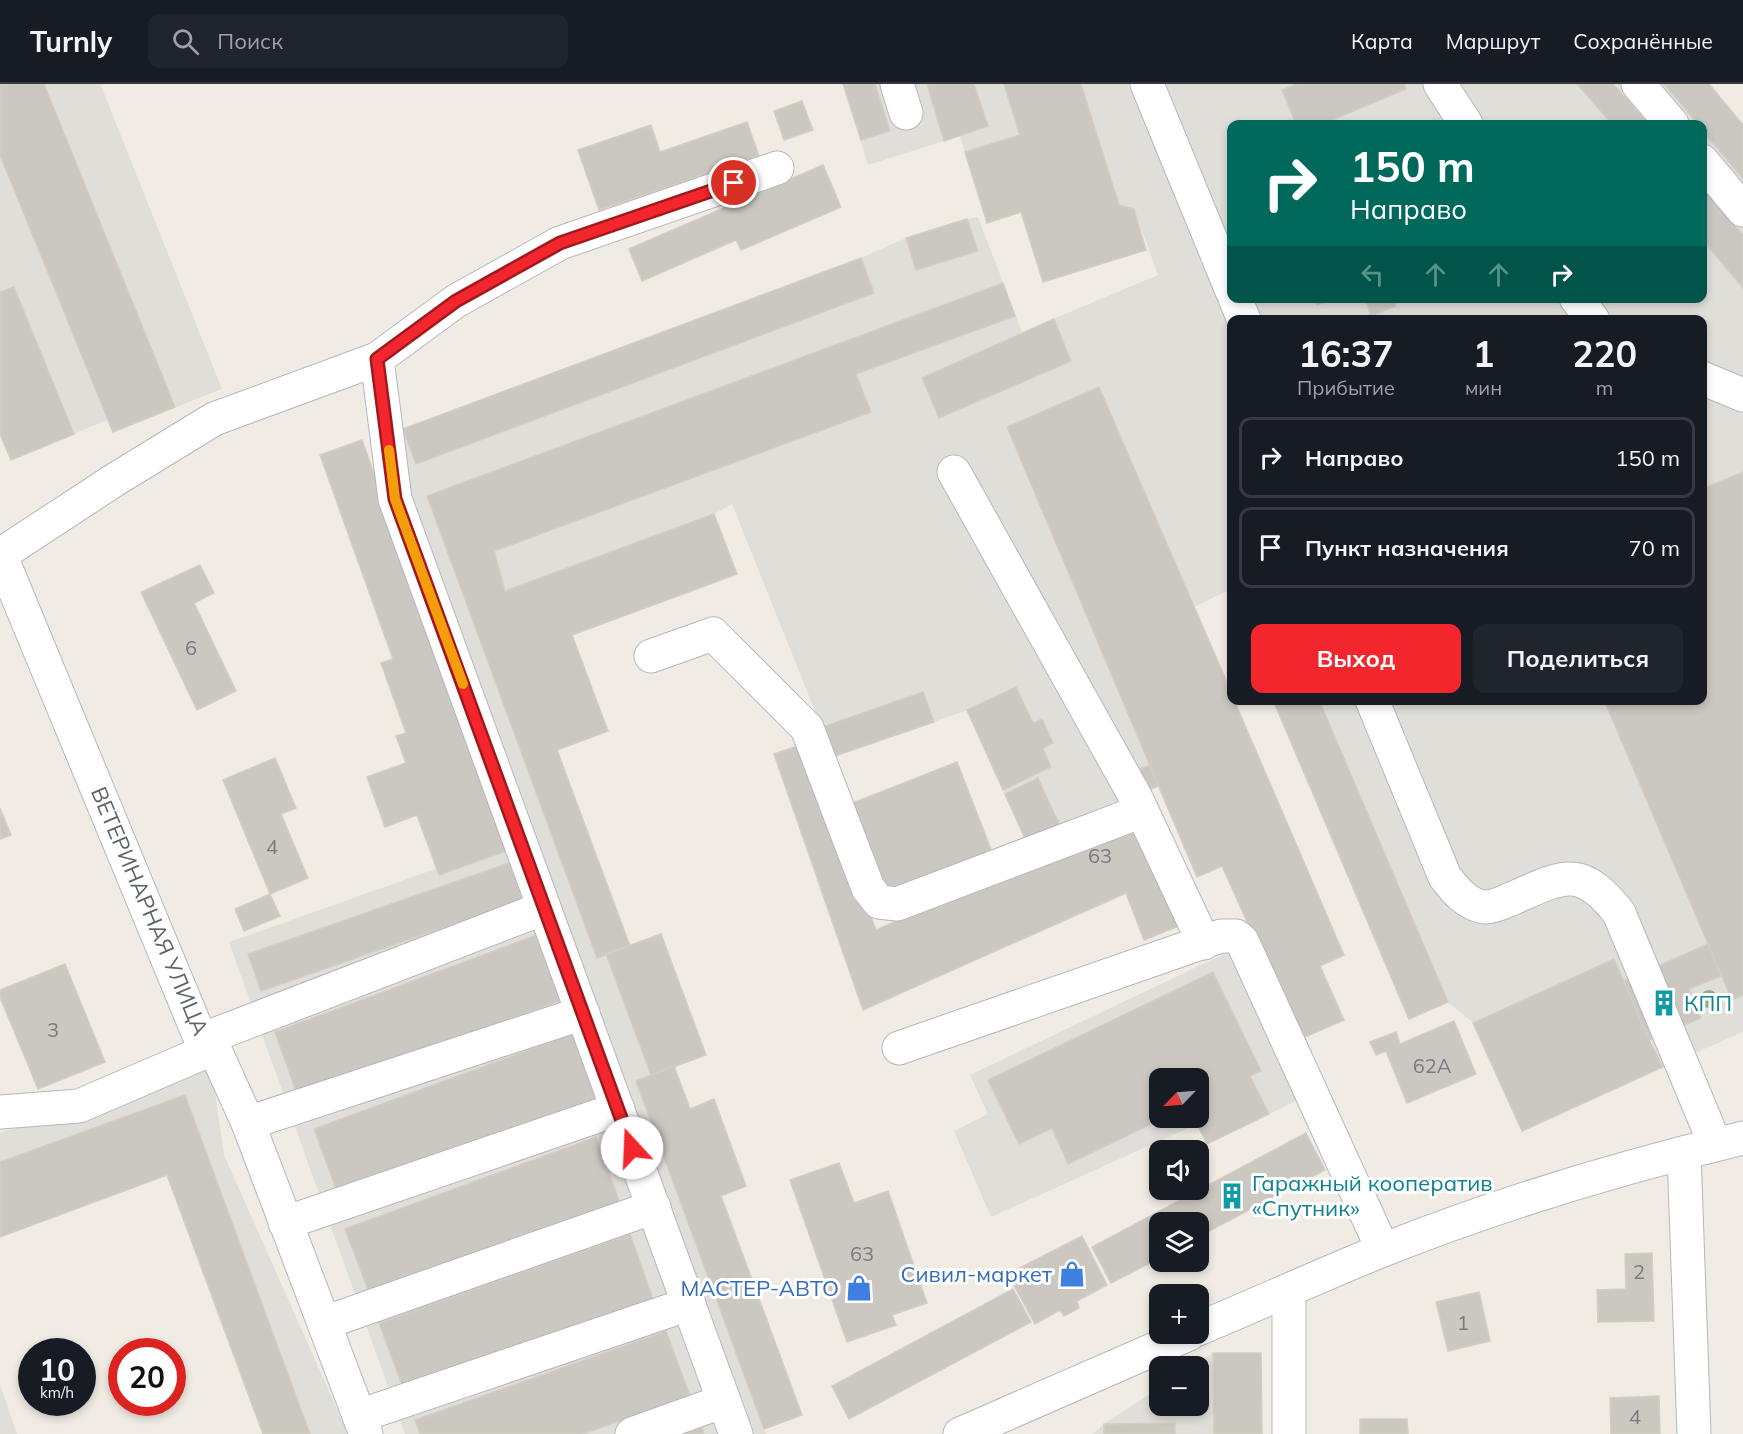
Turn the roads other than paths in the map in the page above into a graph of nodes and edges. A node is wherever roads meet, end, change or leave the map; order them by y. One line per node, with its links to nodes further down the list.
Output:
1 (1147, 84): 9 (street)
2 (1440, 84): 4 (street)
3 (1638, 84): 5 (street)
4 (1463, 120)
5 (1669, 120)
6 (1707, 167): 8 (street)
7 (777, 168): 12 (street)
8 (1743, 210)
9 (1227, 279)
10 (1580, 303): 11 (street)
11 (1589, 315)
12 (377, 359): 16 (street); 20 (street)
13 (1721, 386): 14 (street)
14 (1743, 413)
15 (954, 472): 19 (street)
16 (0, 554): 23 (street, ВЕТЕРИНАРНАЯ УЛИЦА)
17 (651, 656): 19 (street)
18 (1374, 705): 28 (street)
19 (1142, 811): 21 (street)
20 (544, 908): 22 (street); 23 (street)
21 (1204, 943): 24 (street); 32 (street)
22 (583, 1013): 25 (street); 27 (street)
23 (207, 1044): 26 (street); 27 (street, ВЕТЕРИНАРНАЯ УЛИЦА)
24 (899, 1048)
25 (618, 1109): 30 (street); 31 (street)
26 (0, 1112)
27 (248, 1123): 31 (street, ВЕТЕРИНАРНАЯ УЛИЦА)
28 (1729, 1141): 29 (street)
29 (1684, 1153): 32 (street); 44 (street)
30 (654, 1207): 34 (street); 35 (street)
31 (285, 1223): 35 (street, ВЕТЕРИНАРНАЯ УЛИЦА)
32 (1383, 1250): 33 (street)
33 (1289, 1290): 36 (street); 43 (street)
34 (689, 1304): 38 (street); 39 (street)
35 (324, 1323): 39 (street, ВЕТЕРИНАРНАЯ УЛИЦА)
36 (1209, 1324)
37 (1166, 1344): 42 (street)
38 (724, 1401): 40 (street); 41 (street)
39 (363, 1425)
40 (632, 1434)
41 (736, 1434)
42 (960, 1434)
43 (1288, 1434)
44 (1694, 1434)

